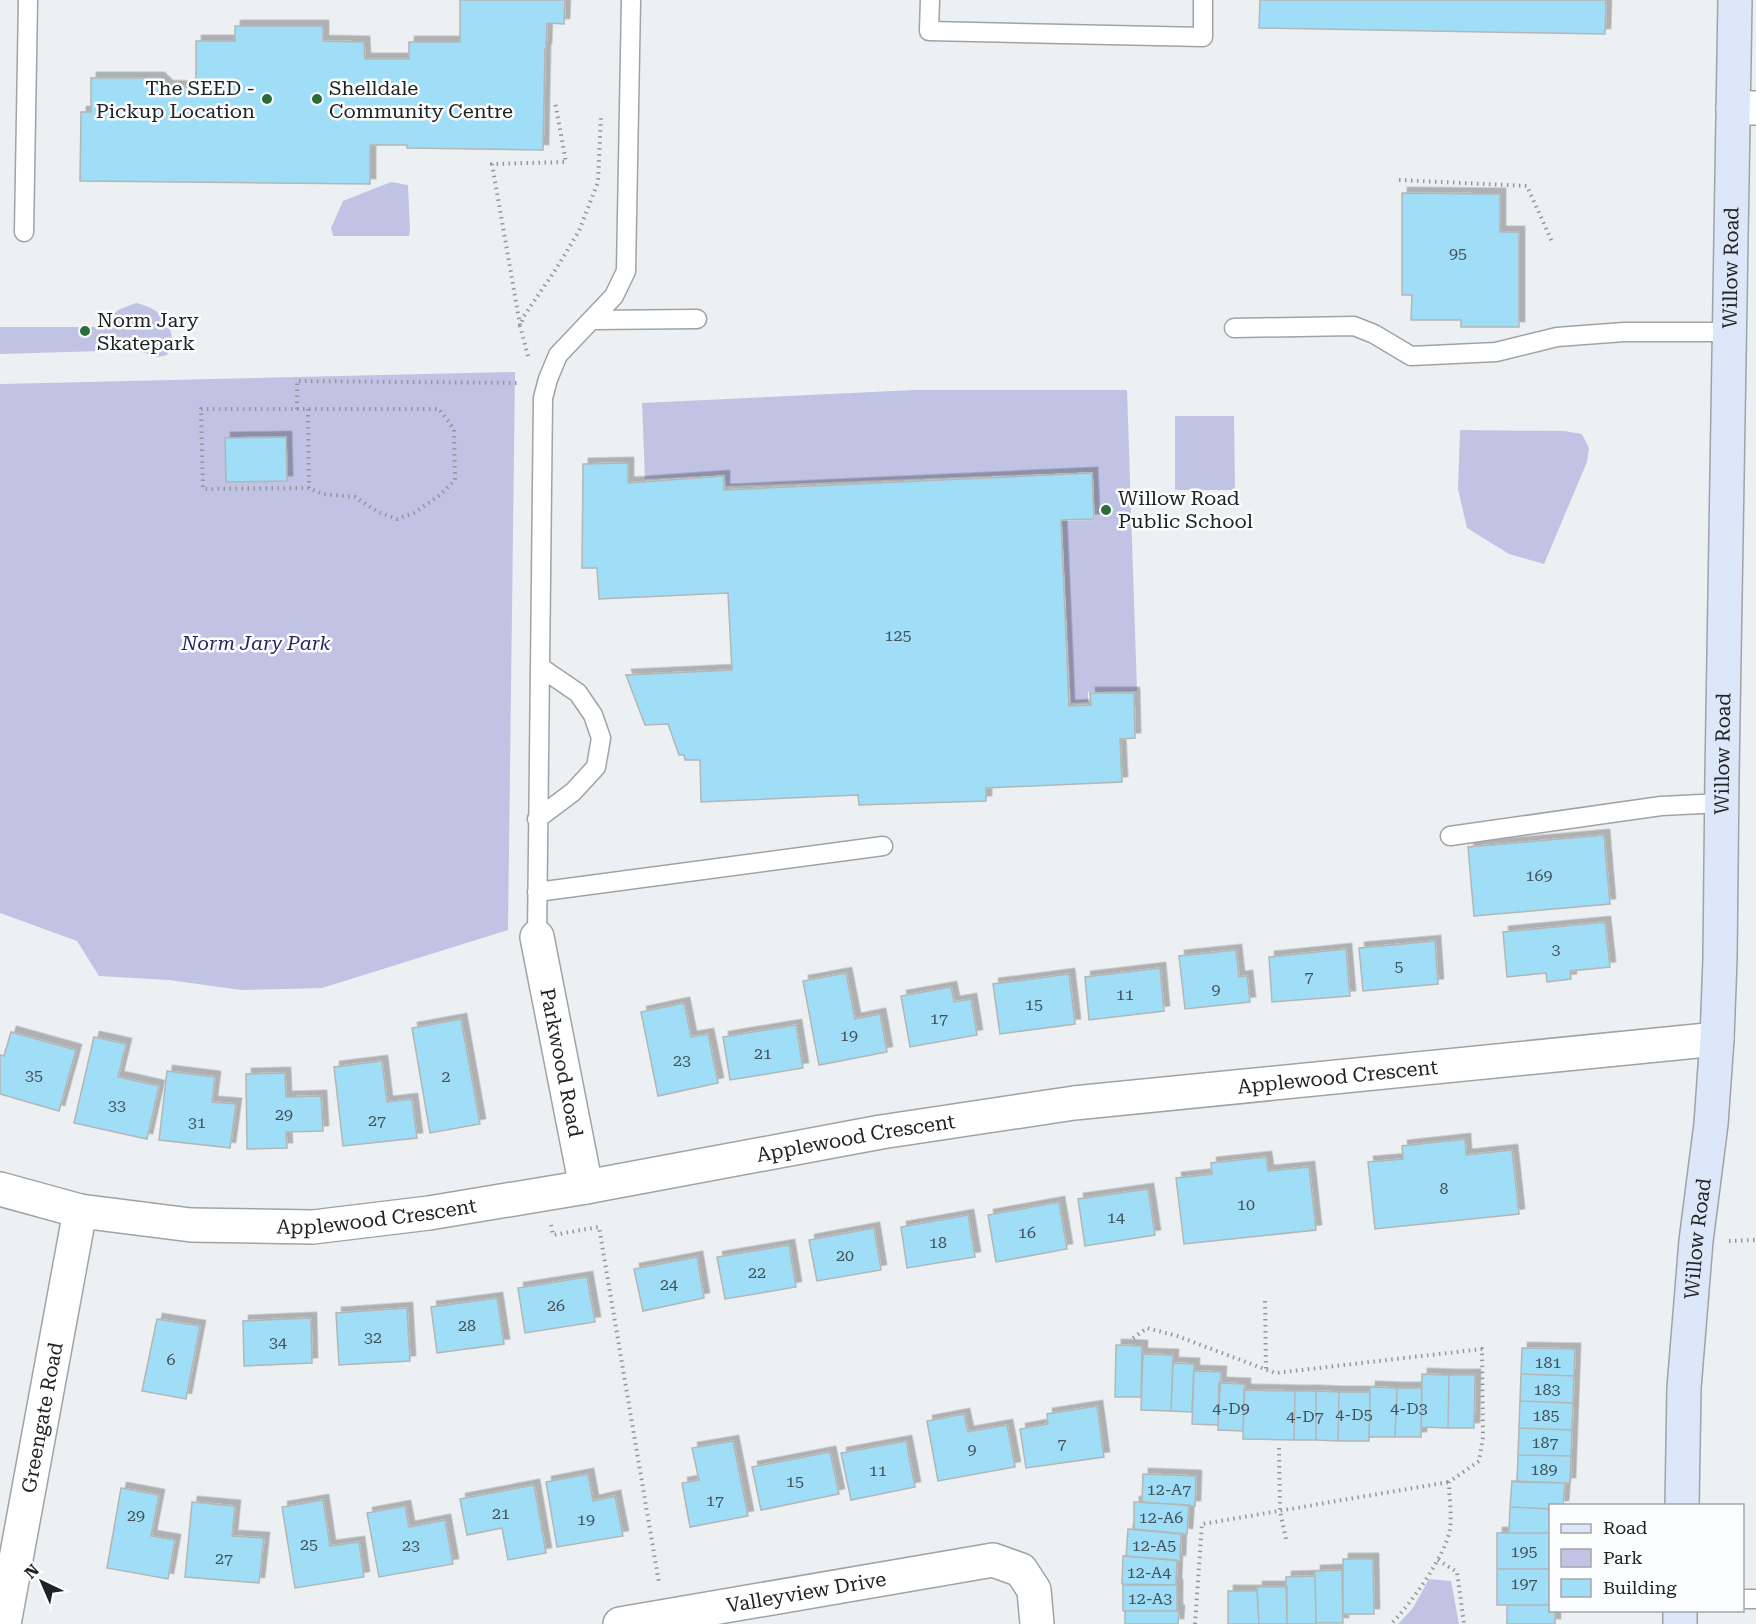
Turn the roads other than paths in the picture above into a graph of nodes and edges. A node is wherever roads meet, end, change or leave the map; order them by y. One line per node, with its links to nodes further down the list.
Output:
1 (28, 0): 7 (lane)
2 (630, 0): 9 (lane)
3 (930, 0): 4 (lane)
4 (1203, 0)
5 (1735, 0): 6 (main road, Willow Road)
6 (1744, 108): 11 (main road, Willow Road)
7 (24, 232)
8 (697, 319): 9 (lane)
9 (593, 320): 12 (lane)
10 (1234, 328): 11 (lane)
11 (1729, 332): 13 (main road, Willow Road)
12 (540, 667): 14 (lane); 14 (lane)
13 (1722, 803): 15 (lane); 19 (main road, Willow Road)
14 (537, 819): 17 (lane)
15 (1450, 836)
16 (883, 846): 17 (lane)
17 (537, 892): 18 (lane)
18 (537, 937): 20 (street, Parkwood Road)
19 (1717, 1039): 20 (street, Applewood Crescent); 23 (main road, Willow Road)
20 (586, 1187): 22 (street, Applewood Crescent)
21 (0, 1189): 22 (street, Applewood Crescent)
22 (81, 1211): 24 (street, Greengate Road)
23 (1682, 1504)
24 (4, 1624)
25 (620, 1624): 26 (street, Valleyview Drive)
26 (1037, 1624)

